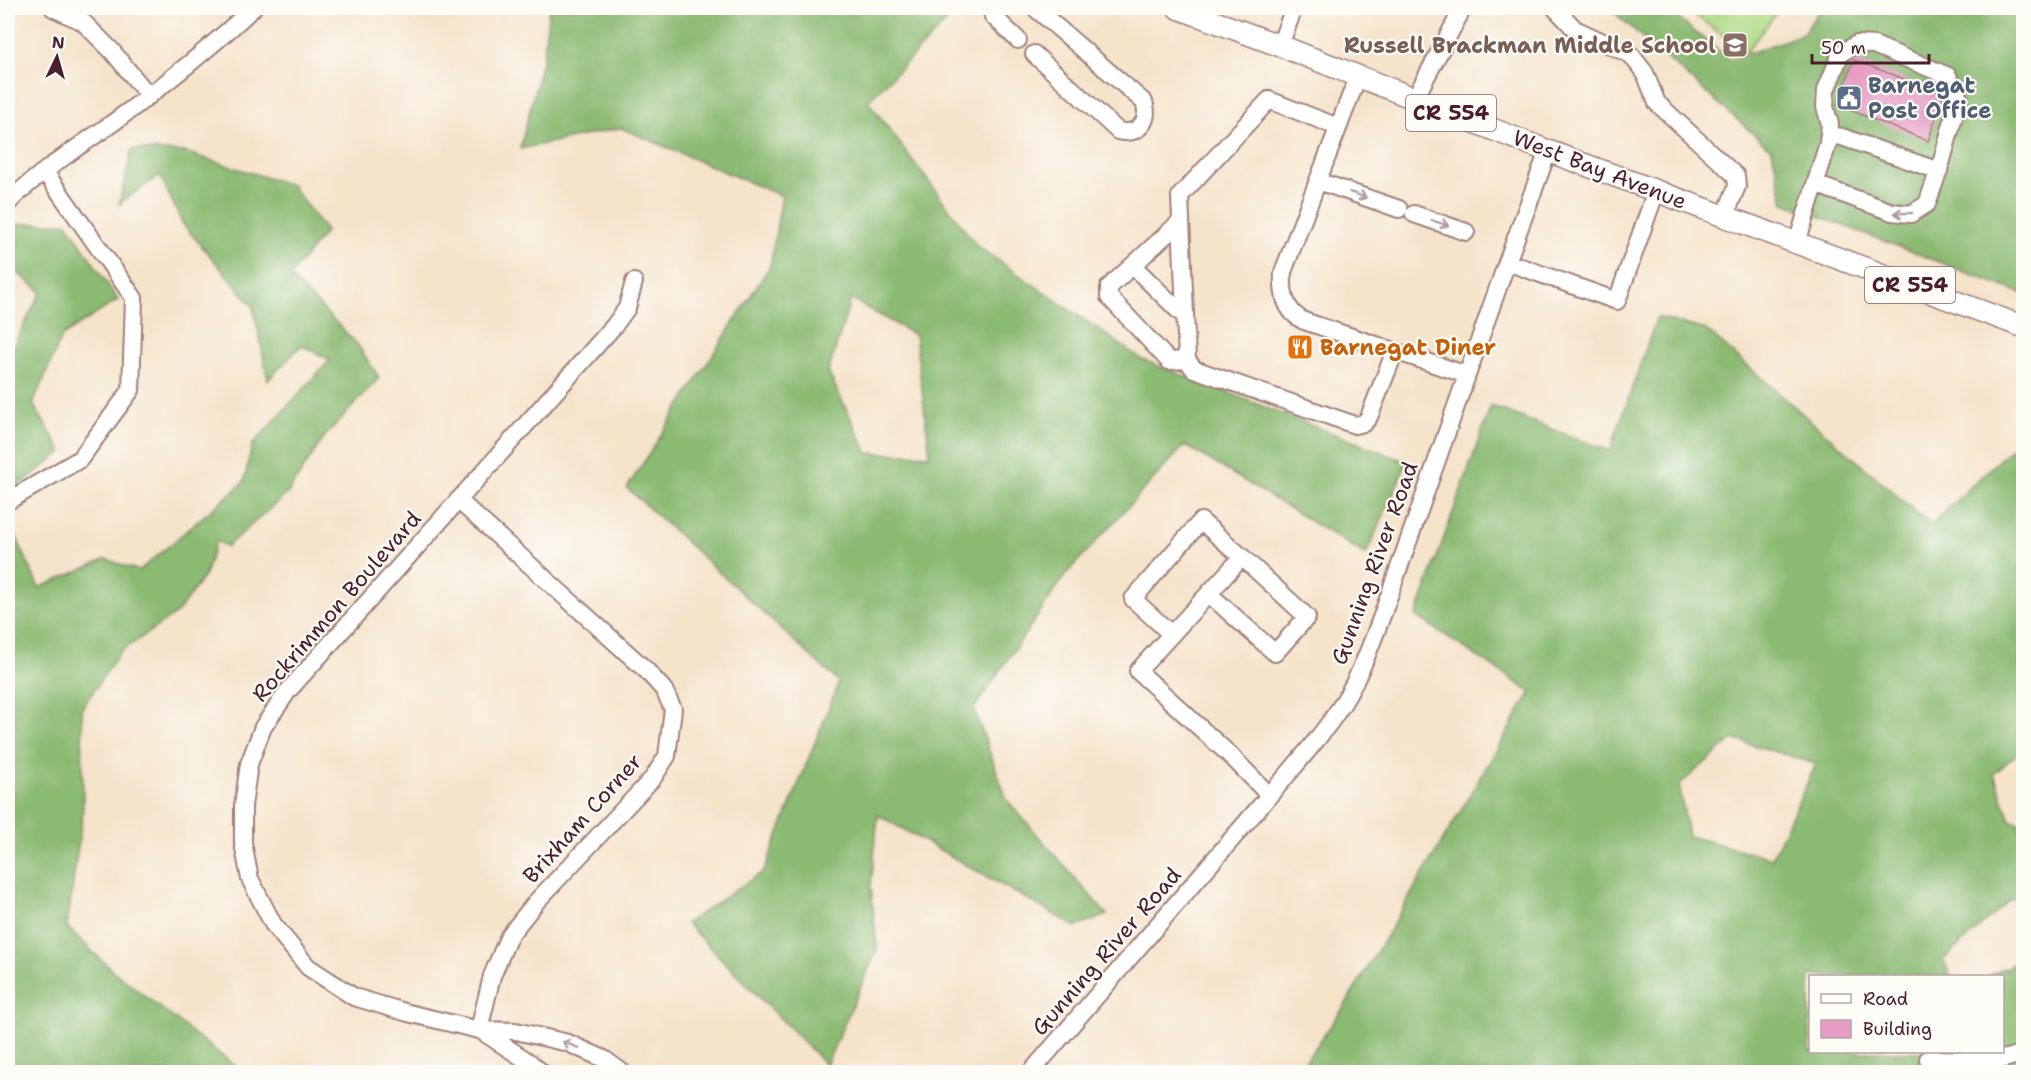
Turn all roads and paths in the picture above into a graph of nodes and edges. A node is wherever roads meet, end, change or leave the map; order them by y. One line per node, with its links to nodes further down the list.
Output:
1 (53, 8): 13 (street)
2 (253, 8): 13 (street)
3 (991, 8): 9 (street)
4 (1035, 8): 11 (street)
5 (1178, 8): 10 (main road, West Bay Avenue / CR 554)
6 (1294, 8): 10 (street)
7 (1463, 8): 14 (street)
8 (1555, 8): 24 (street)
9 (1018, 40)
10 (1280, 45): 12 (main road, West Bay Avenue / CR 554)
11 (1034, 54)
12 (1358, 76): 14 (main road, West Bay Avenue / CR 554); 15 (street)
13 (149, 96): 19 (street)
14 (1415, 98): 17 (main road, West Bay Avenue / CR 554)
15 (1338, 127): 20 (street); 25 (street)
16 (1829, 129): 18 (street); 18 (street); 21 (street)
17 (1548, 151): 22 (main road, West Bay Avenue / CR 554); 28 (street, Gunning River Road)
18 (1939, 171): 21 (street, one-way to 21)
19 (45, 172): 23 (street); 37 (street)
20 (1318, 181): 26 (street, one-way to 26); 33 (street)
21 (1815, 184): 27 (street)
22 (1656, 191): 24 (main road, West Bay Avenue / CR 554); 28 (street)
23 (8, 203)
24 (1725, 216): 27 (main road, West Bay Avenue / CR 554)
25 (1181, 221): 29 (street); 31 (street)
26 (1466, 232)
27 (1797, 243): 32 (main road, West Bay Avenue / CR 554)
28 (1507, 262): 35 (street, Gunning River Road)
29 (1133, 266): 31 (street); 34 (street)
30 (634, 282): 36 (street, Rockrimmon Boulevard)
31 (1185, 312): 34 (street)
32 (2024, 327)
33 (1395, 351): 34 (street); 35 (street)
34 (1187, 360)
35 (1467, 375): 41 (street, Gunning River Road)
36 (458, 500): 42 (street, Brixham Corner); 42 (street, Rockrimmon Boulevard)
37 (8, 501)
38 (1242, 557): 39 (street); 39 (street); 40 (street)
39 (1209, 594): 40 (street)
40 (1171, 634): 41 (street)
41 (1269, 795): 47 (street, Gunning River Road)
42 (479, 1030): 45 (street, Rockrimmon Boulevard); 46 (street, Rockrimmon Boulevard, one-way to 42)
43 (2024, 1053): 44 (street)
44 (1929, 1059)
45 (541, 1072)
46 (622, 1072)
47 (1031, 1072)

